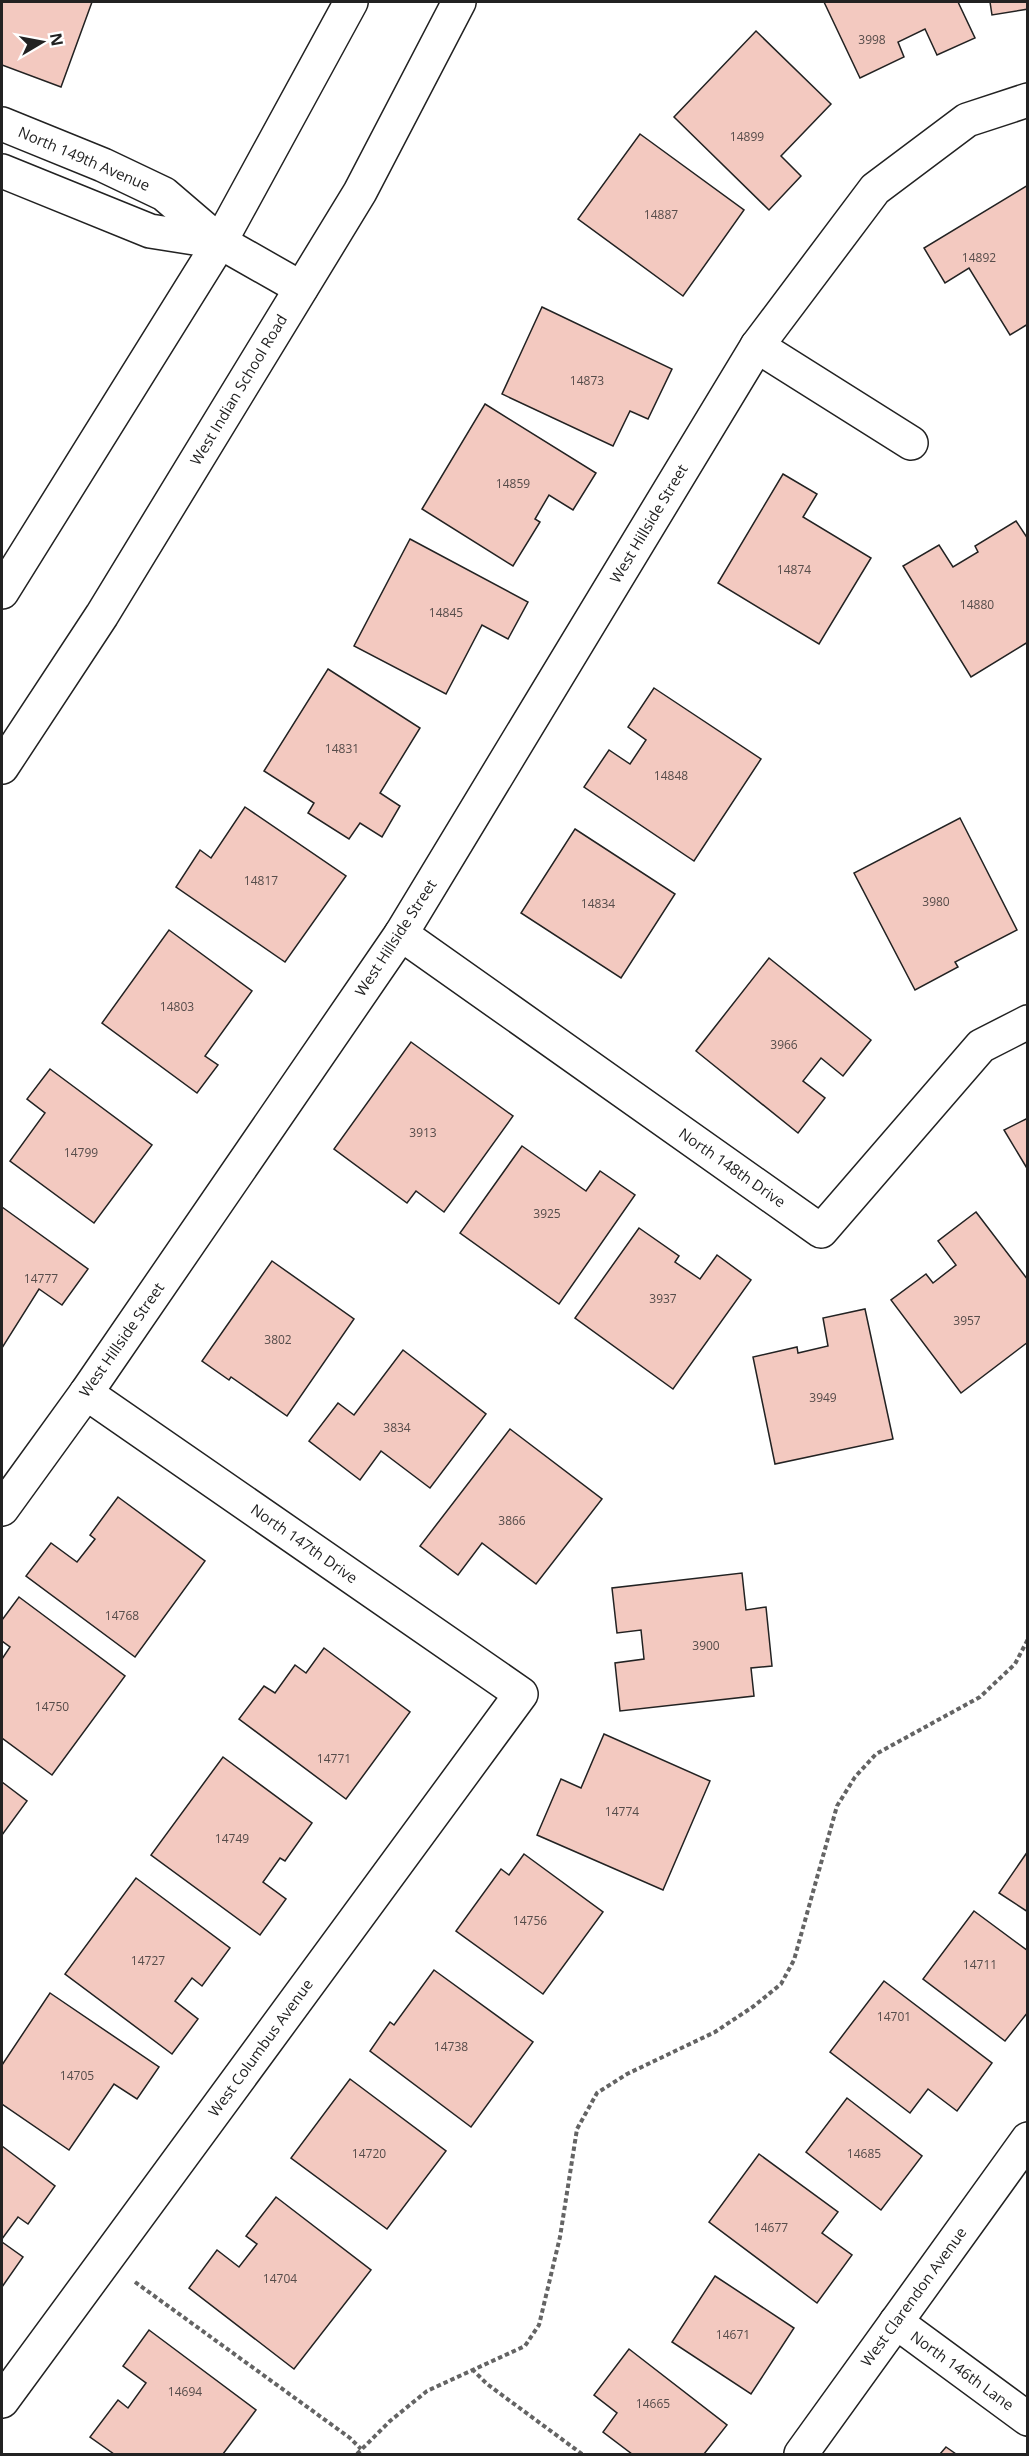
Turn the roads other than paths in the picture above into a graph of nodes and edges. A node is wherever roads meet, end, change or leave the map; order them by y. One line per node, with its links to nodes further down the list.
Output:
1 (351, 2): 7 (street)
2 (459, 2): 8 (street, West Indian School Road)
3 (1028, 100): 9 (street, West Hillside Street)
4 (2, 124): 5 (street, North 149th Avenue)
5 (48, 143): 6 (street); 7 (street, North 149th Avenue)
6 (16, 177): 7 (street, North 149th Avenue)
7 (220, 242): 8 (street, North 149th Avenue); 11 (street)
8 (301, 288): 12 (street, West Indian School Road)
9 (757, 346): 10 (street); 13 (street, West Hillside Street)
10 (911, 443)
11 (2, 592)
12 (2, 767)
13 (401, 934): 14 (street, North 148th Drive); 15 (street, West Hillside Street)
14 (1028, 1022)
15 (86, 1393): 16 (street, West Hillside Street); 17 (street, North 147th Drive)
16 (2, 1509)
17 (521, 1694): 20 (street, West Columbus Avenue)
18 (1028, 2139): 19 (street, West Clarendon Avenue)
19 (896, 2322): 21 (street, North 146th Lane); 22 (street, West Clarendon Avenue)
20 (2, 2401)
21 (1028, 2419)
22 (801, 2454)

